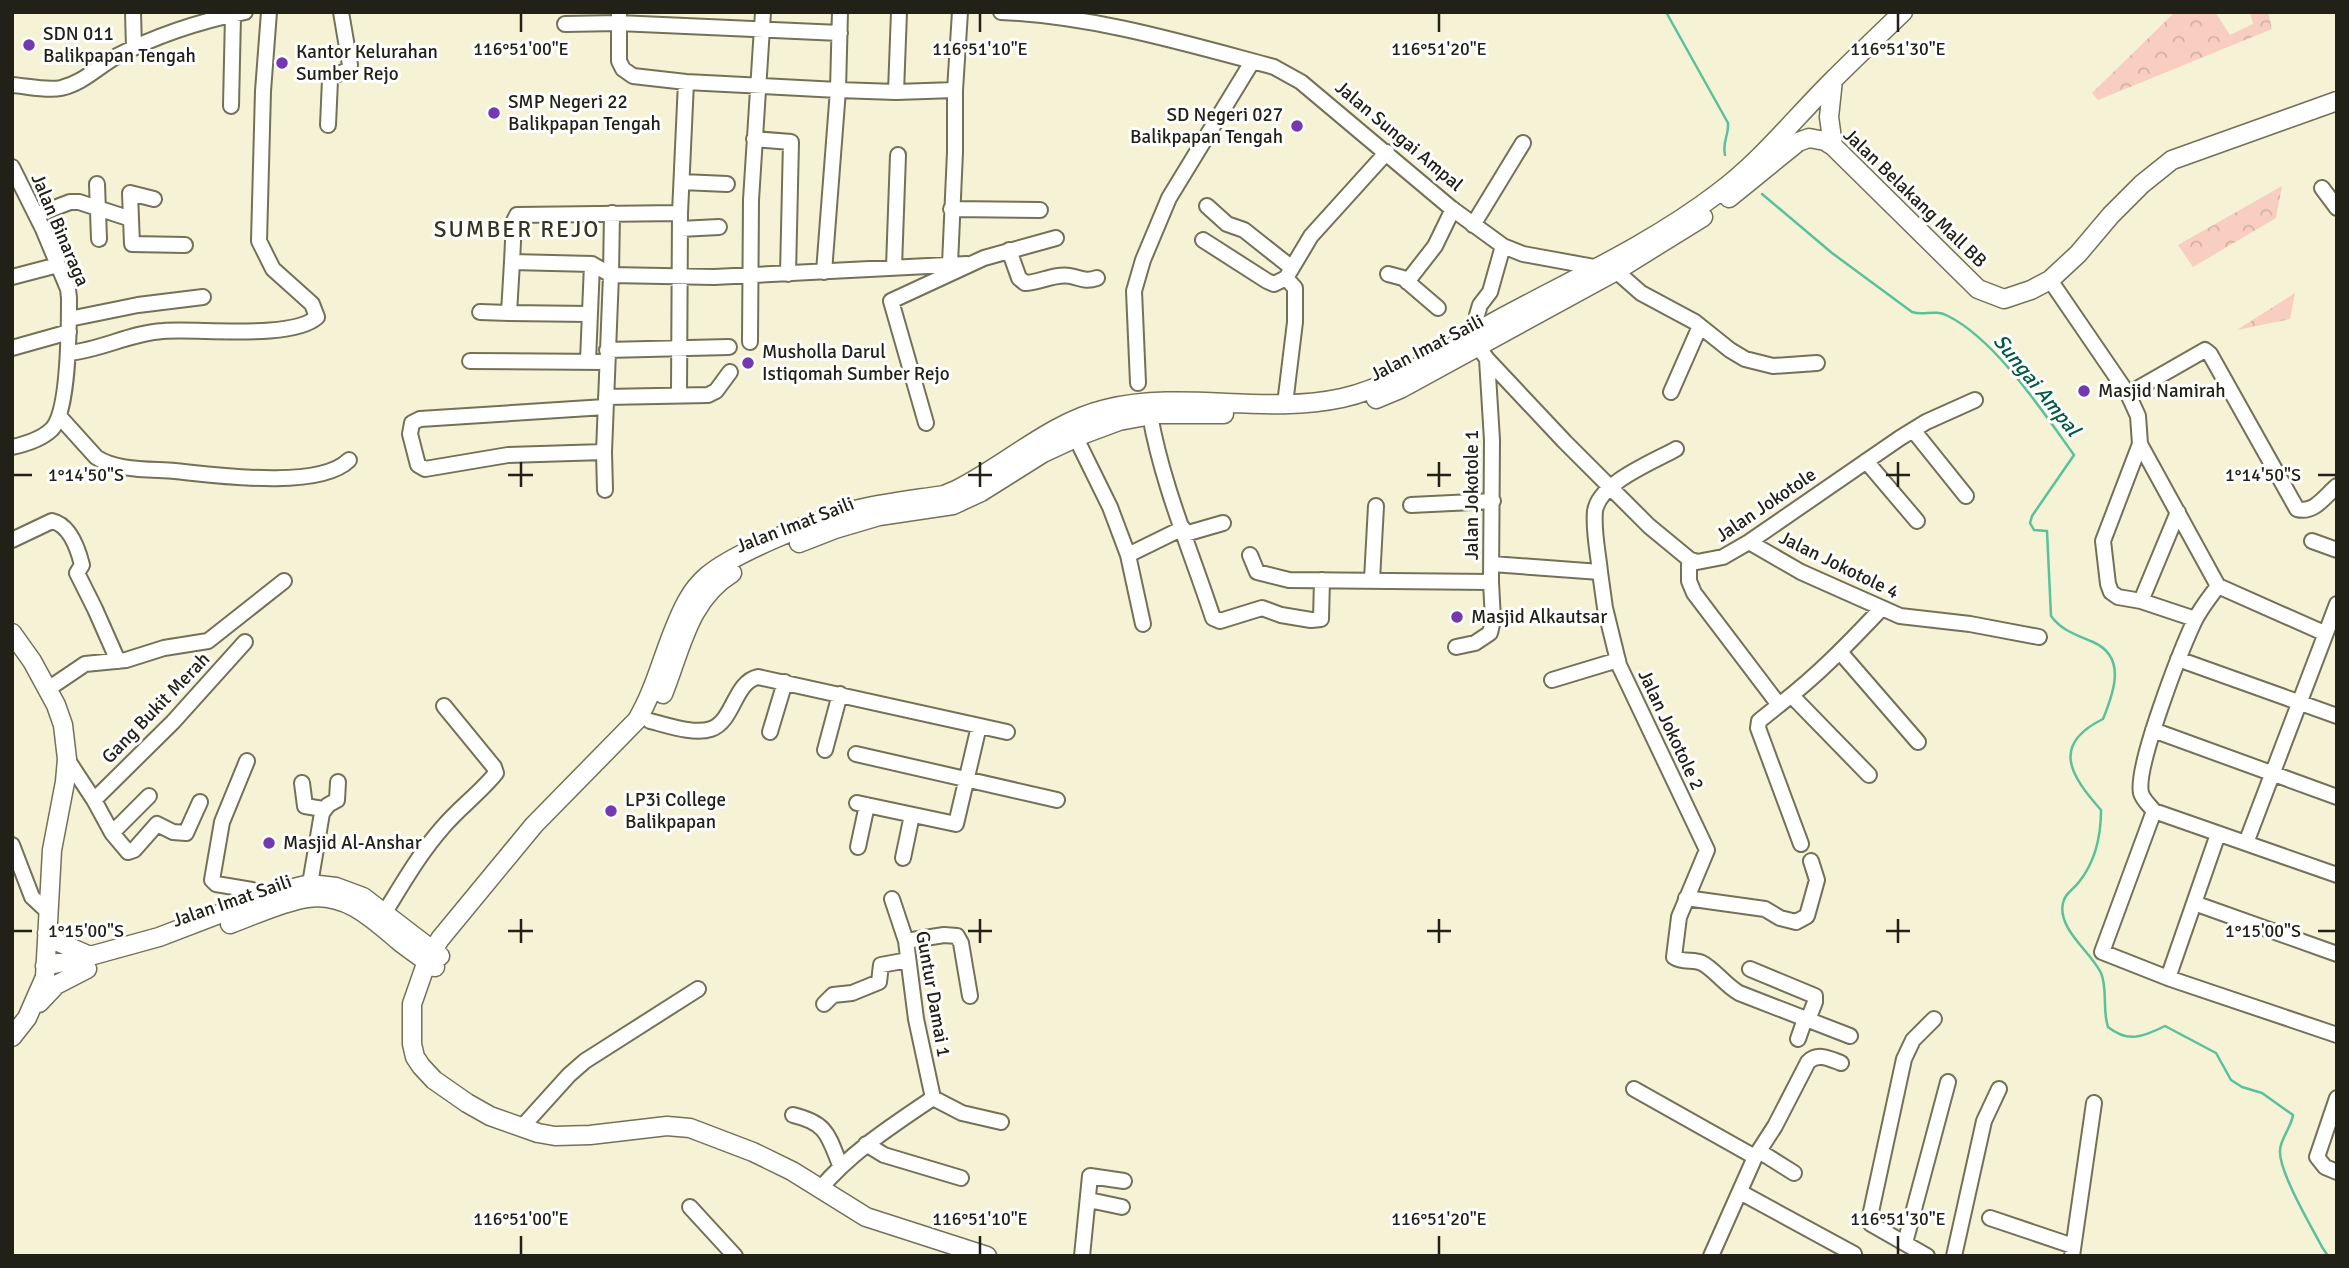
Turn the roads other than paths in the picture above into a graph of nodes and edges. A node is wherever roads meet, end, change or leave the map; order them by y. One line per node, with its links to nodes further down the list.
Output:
1 (133, 12): 17 (street)
2 (269, 12): 92 (street)
3 (341, 12): 28 (street)
4 (763, 12): 15 (street)
5 (841, 12): 16 (street)
6 (899, 12): 25 (street)
7 (960, 12): 24 (street)
8 (1001, 12): 11 (street, Jalan Sungai Ampal)
9 (1903, 12): 19 (main road)
10 (239, 13): 17 (street); 27 (street)
11 (1032, 13): 13 (street, Jalan Sungai Ampal)
12 (619, 17): 14 (street); 15 (street); 20 (street)
13 (1092, 17): 18 (street, Jalan Sungai Ampal)
14 (565, 24)
15 (761, 29): 16 (street); 22 (street)
16 (840, 33): 23 (street)
17 (134, 48): 21 (street)
18 (1252, 62): 32 (street, Jalan Sungai Ampal); 98 (street)
19 (1833, 80): 30 (main road); 35 (main road)
20 (686, 82): 22 (street); 36 (street)
21 (12, 85)
22 (758, 85): 23 (street); 29 (street)
23 (838, 90): 25 (street); 69 (street)
24 (955, 90): 25 (street); 44 (street)
25 (896, 92)
26 (2337, 101): 78 (main road, Jalan Belakang Mall BB)
27 (231, 106)
28 (328, 125)
29 (754, 139): 71 (street); 74 (street)
30 (1825, 142): 35 (main road); 78 (main road, Jalan Belakang Mall BB)
31 (1523, 143): 52 (street)
32 (1387, 152): 45 (street, Jalan Sungai Ampal); 70 (street)
33 (898, 155): 66 (street)
34 (12, 167): 50 (street, Jalan Binaraga)
35 (1751, 175): 41 (main road)
36 (682, 182): 38 (street); 48 (street)
37 (97, 184): 46 (street)
38 (727, 184)
39 (2322, 188): 43 (street)
40 (154, 199): 51 (street)
41 (1715, 202): 67 (main road); 68 (main road)
42 (1207, 206): 70 (street)
43 (2337, 208)
44 (951, 209): 47 (street); 63 (street)
45 (1453, 209): 52 (street, Jalan Sungai Ampal); 79 (street)
46 (99, 210): 50 (street); 51 (street); 56 (street)
47 (1040, 210)
48 (680, 212): 49 (street); 54 (street)
49 (612, 213): 61 (street); 73 (street)
50 (36, 215): 65 (street, Jalan Binaraga)
51 (131, 219): 58 (street)
52 (1473, 225): 59 (street, Jalan Sungai Ampal)
53 (719, 227): 54 (street)
54 (680, 229): 75 (street)
55 (1055, 238): 60 (street)
56 (99, 239)
57 (1203, 240): 70 (street)
58 (185, 245)
59 (1503, 246): 67 (street, Jalan Sungai Ampal); 88 (street, Jalan Jokotole 1)
60 (1009, 250): 64 (street); 77 (street)
61 (512, 262): 62 (street); 83 (street)
62 (592, 264): 73 (street); 84 (street)
63 (950, 264): 64 (street); 66 (street)
64 (967, 264): 107 (street)
65 (58, 265): 76 (street); 85 (street, Jalan Binaraga)
66 (894, 267): 69 (street)
67 (1594, 268): 68 (street, Jalan Sungai Ampal); 88 (main road, Jalan Imat Saili)
68 (1616, 271): 86 (street); 88 (main road, Jalan Imat Saili)
69 (824, 272): 71 (street)
70 (1289, 273): 104 (street)
71 (788, 274): 74 (street)
72 (1388, 274): 79 (street)
73 (611, 275): 75 (street); 93 (street)
74 (749, 275): 75 (street); 87 (street)
75 (679, 276): 91 (street)
76 (12, 277)
77 (1097, 278)
78 (2050, 280): 101 (street)
79 (1407, 282): 81 (street)
80 (203, 297): 85 (street)
81 (1438, 309)
82 (480, 312): 83 (street)
83 (509, 313): 84 (street)
84 (589, 314): 94 (street)
85 (69, 325): 90 (street); 92 (street, Jalan Binaraga)
86 (1700, 326): 96 (street); 99 (street)
87 (750, 342)
88 (1478, 344): 104 (main road, Jalan Imat Saili); 105 (main road, Jalan Imat Saili); 116 (street); 120 (street, Jalan Jokotole 1)
89 (729, 347): 91 (street)
90 (12, 348)
91 (680, 349): 93 (street); 100 (street)
92 (69, 353): 106 (street, Jalan Binaraga)
93 (607, 356): 94 (street); 103 (street)
94 (588, 360): 95 (street)
95 (470, 361)
96 (1817, 363)
97 (730, 372): 100 (street)
98 (1138, 383)
99 (1671, 392)
100 (679, 394): 103 (street)
101 (2128, 394): 110 (street); 117 (street)
102 (1975, 400): 108 (street, Jalan Jokotole)
103 (605, 402): 113 (street); 113 (street)
104 (1285, 404): 123 (main road, Jalan Imat Saili)
105 (1150, 415): 109 (main road, Jalan Imat Saili); 127 (street)
106 (60, 416): 111 (street); 114 (street)
107 (926, 423)
108 (1913, 430): 115 (street, Jalan Jokotole); 119 (street)
109 (1076, 438): 123 (main road, Jalan Imat Saili); 132 (street)
110 (2140, 444): 124 (street); 142 (street)
111 (12, 447)
112 (1676, 449): 116 (street)
113 (604, 452): 118 (street)
114 (349, 460)
115 (1866, 461): 125 (street); 130 (street, Jalan Jokotole)
116 (1611, 485): 134 (street); 136 (street, Jalan Jokotole 2)
117 (2337, 486)
118 (605, 490)
119 (1966, 496)
120 (1493, 501): 121 (street); 135 (street, Jalan Jokotole 1)
121 (1411, 505)
122 (1376, 506): 138 (street)
123 (900, 507): 165 (main road, Jalan Imat Saili); 206 (main road, Jalan Imat Saili)
124 (2178, 512): 141 (street); 142 (street)
125 (1917, 520)
126 (1223, 523): 127 (street)
127 (1184, 531): 132 (street); 137 (street)
128 (12, 540): 155 (street)
129 (2312, 541): 131 (street)
130 (1749, 542): 134 (street, Jalan Jokotole); 144 (street, Jalan Jokotole 4)
131 (2337, 550)
132 (1128, 555): 146 (street)
133 (1250, 555): 137 (street, Jalan Jokotole 1)
134 (1689, 559): 162 (street)
135 (1492, 564): 136 (street); 140 (street, Jalan Jokotole 1)
136 (1600, 572): 154 (street, Jalan Jokotole 2)
137 (1319, 580): 138 (street, Jalan Jokotole 1)
138 (1372, 580): 140 (street, Jalan Jokotole 1)
139 (284, 582): 155 (street)
140 (1492, 582): 151 (street)
141 (2218, 586): 145 (street); 148 (street)
142 (2141, 601): 145 (street)
143 (2337, 604): 148 (street)
144 (1881, 609): 149 (street, Jalan Jokotole 4); 152 (street)
145 (2195, 619): 153 (street)
146 (1143, 624)
147 (12, 633): 158 (main road)
148 (2324, 633): 161 (street)
149 (2039, 637)
150 (245, 642): 182 (street, Gang Bukit Merah)
151 (1456, 647)
152 (1840, 652): 160 (street); 170 (street)
153 (2178, 659): 161 (street); 167 (street)
154 (1618, 660): 156 (street); 198 (street, Jalan Jokotole 2)
155 (118, 661): 158 (street)
156 (1552, 680)
157 (785, 682): 159 (street); 165 (street); 168 (street)
158 (48, 689): 173 (main road)
159 (840, 694): 166 (street); 171 (street)
160 (1792, 696): 162 (street); 176 (street)
161 (2298, 703): 164 (street); 175 (street)
162 (1779, 705): 191 (street)
163 (444, 706): 203 (street)
164 (2337, 716)
165 (650, 721): 206 (main road, Jalan Imat Saili)
166 (979, 726): 169 (street); 177 (street)
167 (2153, 730): 175 (street); 186 (street)
168 (770, 732)
169 (1007, 732)
170 (1918, 742)
171 (825, 750)
172 (856, 754): 177 (street)
173 (67, 759): 182 (street); 202 (main road)
174 (247, 761): 200 (street)
175 (2272, 774): 181 (street); 190 (street)
176 (1869, 775)
177 (966, 779): 183 (street); 187 (street)
178 (338, 782): 185 (street)
179 (302, 783): 185 (street)
180 (149, 796): 188 (street)
181 (2337, 797)
182 (94, 800): 188 (street)
183 (1056, 800)
184 (200, 802): 188 (street)
185 (323, 809): 197 (street)
186 (2154, 811): 189 (street); 212 (street)
187 (912, 815): 193 (street); 194 (street)
188 (112, 833)
189 (2218, 834): 190 (street); 201 (street)
190 (2246, 843): 196 (street)
191 (1801, 844)
192 (12, 845): 202 (street)
193 (858, 847)
194 (903, 858)
195 (1811, 861): 198 (street)
196 (2337, 875)
197 (310, 884): 200 (main road, Jalan Imat Saili); 203 (main road, Jalan Imat Saili)
198 (1686, 898): 218 (street, Jalan Jokotole 2)
199 (892, 899): 205 (street, Guntur Damai 1)
200 (257, 900): 209 (main road, Jalan Imat Saili)
201 (2194, 903): 207 (street); 212 (street)
202 (47, 911): 204 (main road)
203 (385, 912): 206 (main road, Jalan Imat Saili)
204 (47, 933): 209 (main road); 211 (main road)
205 (906, 941): 208 (street, Guntur Damai 1); 214 (street)
206 (433, 953): 209 (main road, Jalan Imat Saili); 232 (main road)
207 (2337, 954)
208 (908, 960): 215 (street); 227 (street, Guntur Damai 1)
209 (88, 963): 211 (main road); 216 (main road)
210 (1750, 969): 218 (street)
211 (45, 971): 216 (main road)
212 (2168, 978): 219 (street)
213 (698, 989): 232 (street)
214 (970, 996)
215 (824, 1004)
216 (27, 1018): 221 (main road)
217 (1934, 1019): 246 (street)
218 (1807, 1020): 220 (street, Jalan Jokotole 2); 222 (street)
219 (2337, 1035)
220 (1850, 1036)
221 (12, 1037)
222 (1798, 1039)
223 (1842, 1063): 234 (street)
224 (1948, 1082): 246 (street)
225 (1634, 1089): 234 (street)
226 (1999, 1089): 254 (street)
227 (933, 1098): 231 (street); 233 (street)
228 (2094, 1103): 247 (street)
229 (2336, 1103): 236 (street)
230 (793, 1115): 235 (street)
231 (1001, 1122)
232 (522, 1127): 240 (main road)
233 (866, 1144): 235 (street); 238 (street)
234 (1757, 1154): 237 (street); 241 (street)
235 (840, 1165): 240 (street)
236 (2337, 1172)
237 (1794, 1173)
238 (961, 1178)
239 (1124, 1181): 242 (street)
240 (820, 1189): 250 (main road)
241 (1740, 1192): 248 (street); 252 (street)
242 (1088, 1200): 244 (street); 251 (street)
243 (690, 1207): 249 (street)
244 (1122, 1207)
245 (1990, 1219): 247 (street)
246 (1905, 1243): 253 (street)
247 (2073, 1251)
248 (1854, 1254)
249 (735, 1256)
250 (987, 1256)
251 (1082, 1256)
252 (1711, 1256)
253 (1927, 1256)
254 (1954, 1256)

